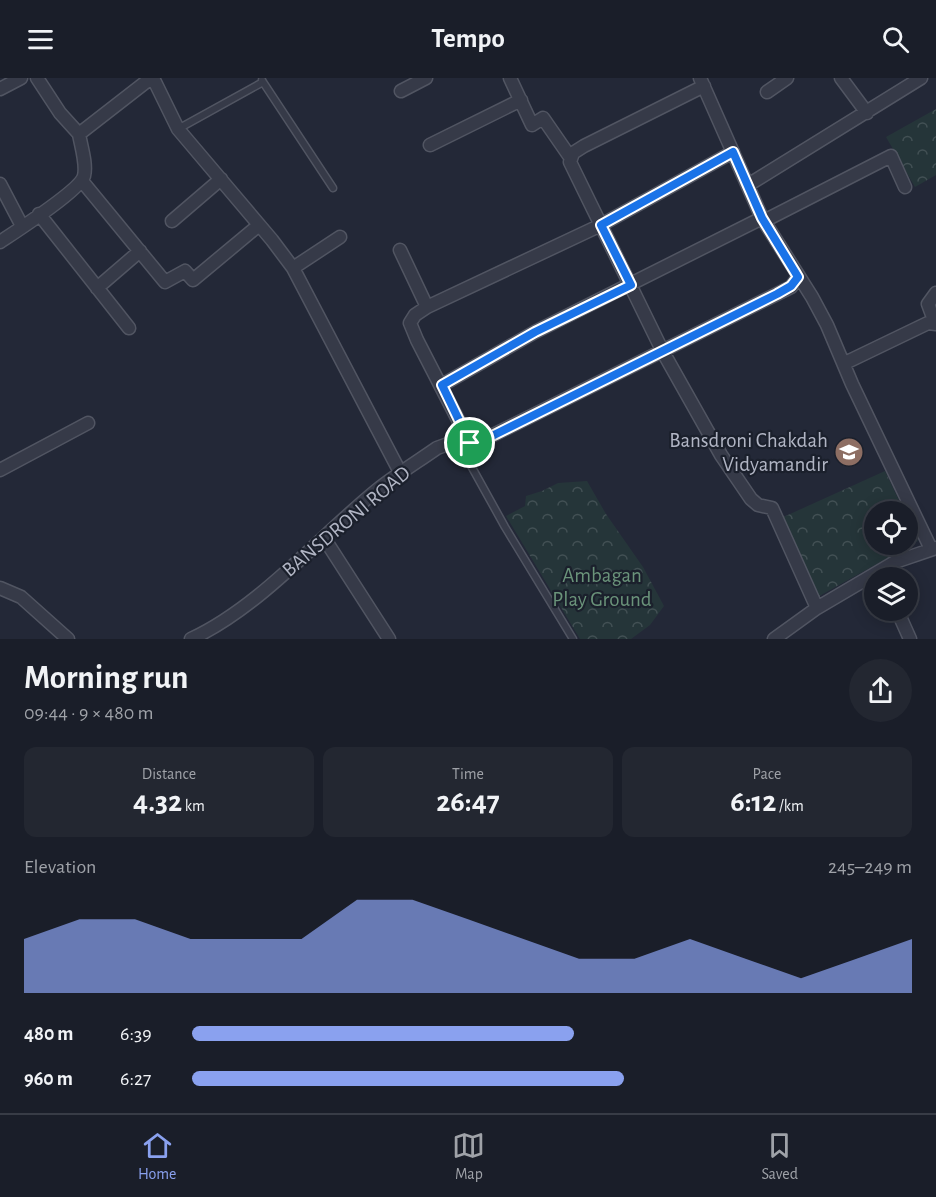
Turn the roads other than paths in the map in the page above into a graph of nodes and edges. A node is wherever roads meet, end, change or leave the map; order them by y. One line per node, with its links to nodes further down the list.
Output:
1 (21, 78): 11 (street)
2 (37, 78): 17 (street)
3 (152, 78): 16 (street); 17 (street)
4 (426, 78): 12 (street)
5 (510, 78): 14 (street)
6 (787, 78): 13 (street)
7 (841, 78): 15 (street)
8 (921, 78): 15 (street)
9 (262, 80): 16 (lane); 25 (lane)
10 (701, 82): 19 (street); 20 (street)
11 (0, 89)
12 (401, 91)
13 (767, 92)
14 (521, 100): 18 (street); 20 (street)
15 (867, 113): 24 (street)
16 (178, 129): 21 (street)
17 (79, 134): 22 (street)
18 (430, 145)
19 (733, 152): 24 (street); 31 (street)
20 (570, 157): 31 (street)
21 (221, 179): 29 (street); 30 (street)
22 (82, 181): 27 (street); 36 (street)
23 (0, 184): 32 (street)
24 (748, 185): 28 (street)
25 (333, 188)
26 (905, 188): 28 (street)
27 (39, 214): 32 (street); 40 (street)
28 (763, 220): 38 (street); 39 (street)
29 (172, 221)
30 (260, 225): 36 (street); 37 (street)
31 (601, 225): 39 (street); 42 (street)
32 (22, 226): 34 (street)
33 (340, 237): 37 (street)
34 (0, 242)
35 (400, 250): 42 (street)
36 (140, 251): 40 (street)
37 (293, 268): 51 (street)
38 (798, 277): 45 (street, BANSDRONI ROAD); 46 (street)
39 (631, 285): 45 (street); 47 (street)
40 (97, 288): 44 (street)
41 (936, 293): 43 (street)
42 (427, 307): 47 (street)
43 (935, 324): 46 (street)
44 (129, 328)
45 (663, 352): 49 (street, BANSDRONI ROAD); 57 (street)
46 (845, 363): 53 (street)
47 (442, 385): 49 (street)
48 (88, 423): 50 (street)
49 (464, 443): 51 (street, BANSDRONI ROAD); 63 (lane)
50 (0, 470)
51 (401, 474): 52 (street, BANSDRONI ROAD)
52 (324, 538): 60 (street, BANSDRONI ROAD); 62 (street)
53 (933, 548): 54 (street)
54 (890, 567)
55 (864, 584): 57 (street)
56 (0, 588): 61 (street)
57 (817, 608): 59 (street)
58 (902, 621): 65 (street)
59 (792, 634): 64 (street)
60 (196, 638)
61 (68, 639)
62 (389, 639)
63 (573, 639)
64 (774, 639)
65 (909, 639)

